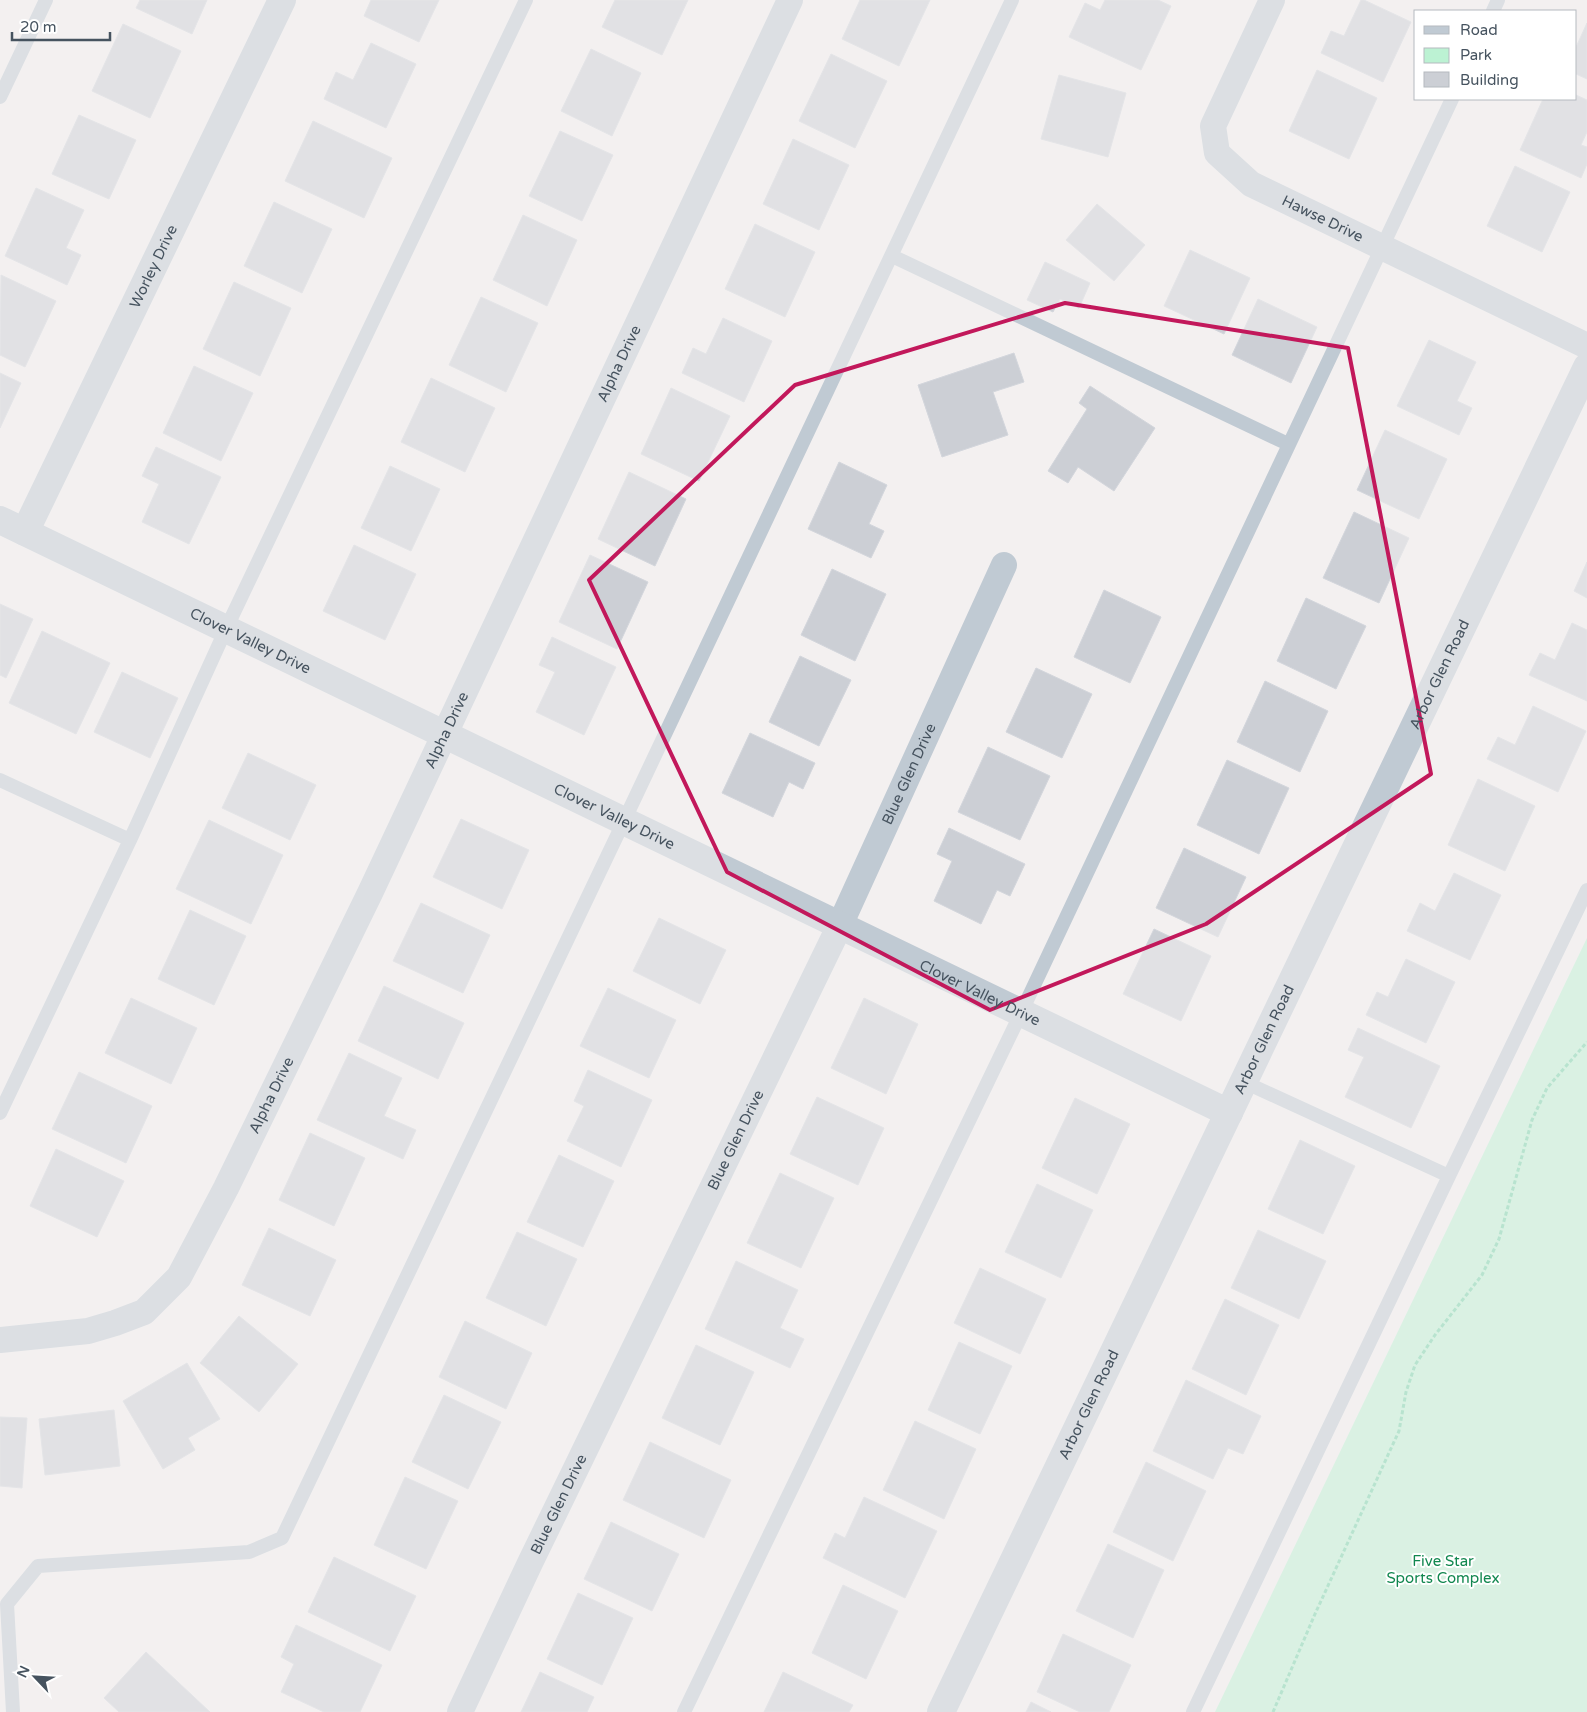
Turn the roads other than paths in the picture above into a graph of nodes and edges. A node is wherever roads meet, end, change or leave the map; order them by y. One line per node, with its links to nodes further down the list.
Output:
1 (46, 0): 7 (lane)
2 (282, 0): 15 (street, Worley Drive)
3 (526, 0): 17 (lane)
4 (790, 0): 18 (street, Alpha Drive)
5 (1012, 0): 10 (lane)
6 (1272, 0): 9 (street, Hawse Drive)
7 (0, 97)
8 (1452, 100): 9 (lane)
9 (1382, 247): 11 (street, Hawse Drive); 13 (lane)
10 (892, 256): 13 (lane); 20 (lane)
11 (1587, 346)
12 (1587, 367): 25 (street, Arbor Glen Road)
13 (1288, 444): 24 (lane)
14 (0, 520): 15 (street, Clover Valley Drive)
15 (25, 532): 17 (street, Clover Valley Drive)
16 (1004, 565): 23 (street, Blue Glen Drive)
17 (226, 629): 18 (street, Clover Valley Drive); 21 (lane)
18 (444, 734): 20 (street, Clover Valley Drive); 29 (street, Alpha Drive)
19 (0, 780): 21 (lane)
20 (624, 821): 23 (street, Clover Valley Drive); 30 (lane)
21 (130, 840): 26 (lane)
22 (1587, 890): 28 (lane)
23 (840, 925): 24 (street, Clover Valley Drive); 31 (street, Blue Glen Drive)
24 (1021, 1013): 27 (street, Clover Valley Drive); 32 (lane)
25 (1244, 1082): 27 (street, Arbor Glen Road); 28 (lane)
26 (0, 1113)
27 (1229, 1113): 33 (street, Arbor Glen Road)
28 (1449, 1176): 34 (lane)
29 (0, 1340)
30 (13, 1712)
31 (460, 1712)
32 (684, 1712)
33 (941, 1712)
34 (1193, 1712)

